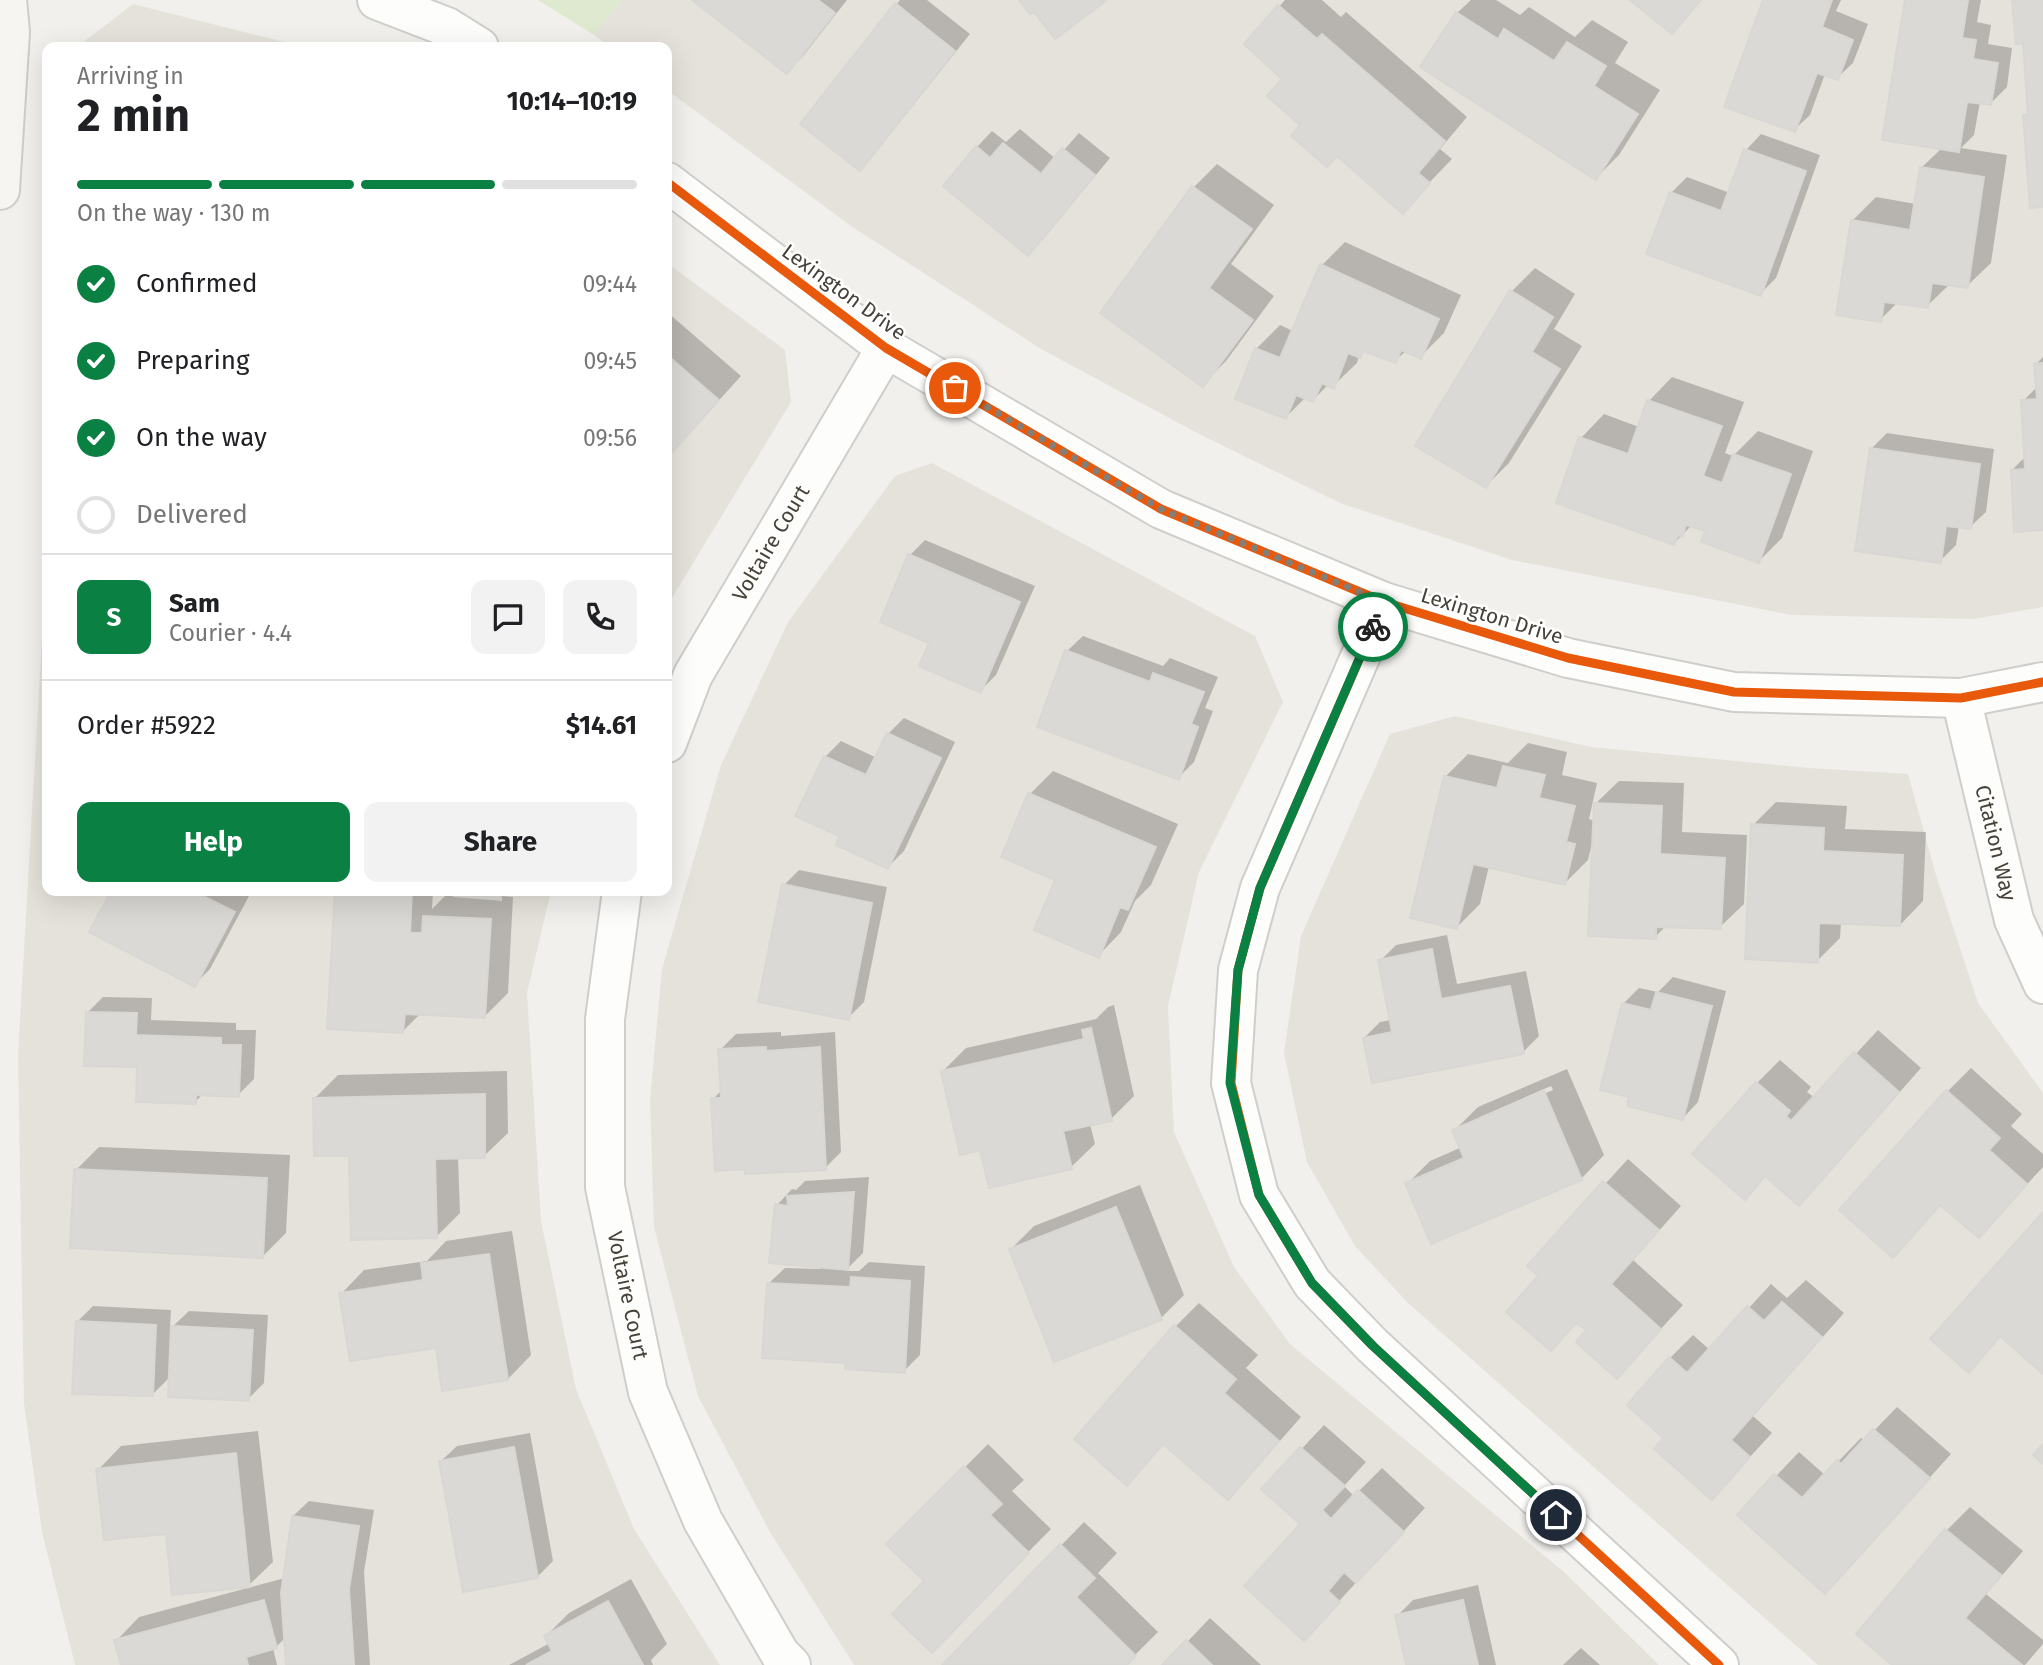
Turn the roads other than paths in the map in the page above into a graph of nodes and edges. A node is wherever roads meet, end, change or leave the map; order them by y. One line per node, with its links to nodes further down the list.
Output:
1 (7, 0): 5 (main road)
2 (377, 0): 3 (street)
3 (471, 42)
4 (672, 185): 6 (street, Lexington Drive)
5 (0, 191)
6 (886, 348): 7 (street, Lexington Drive); 10 (street, Voltaire Court)
7 (1384, 602): 9 (street, Lexington Drive); 14 (street)
8 (2043, 682): 9 (street, Lexington Drive)
9 (1961, 698): 12 (street, Citation Way)
10 (672, 730)
11 (621, 896): 13 (street, Voltaire Court)
12 (2043, 984)
13 (790, 1665)
14 (1719, 1665)

